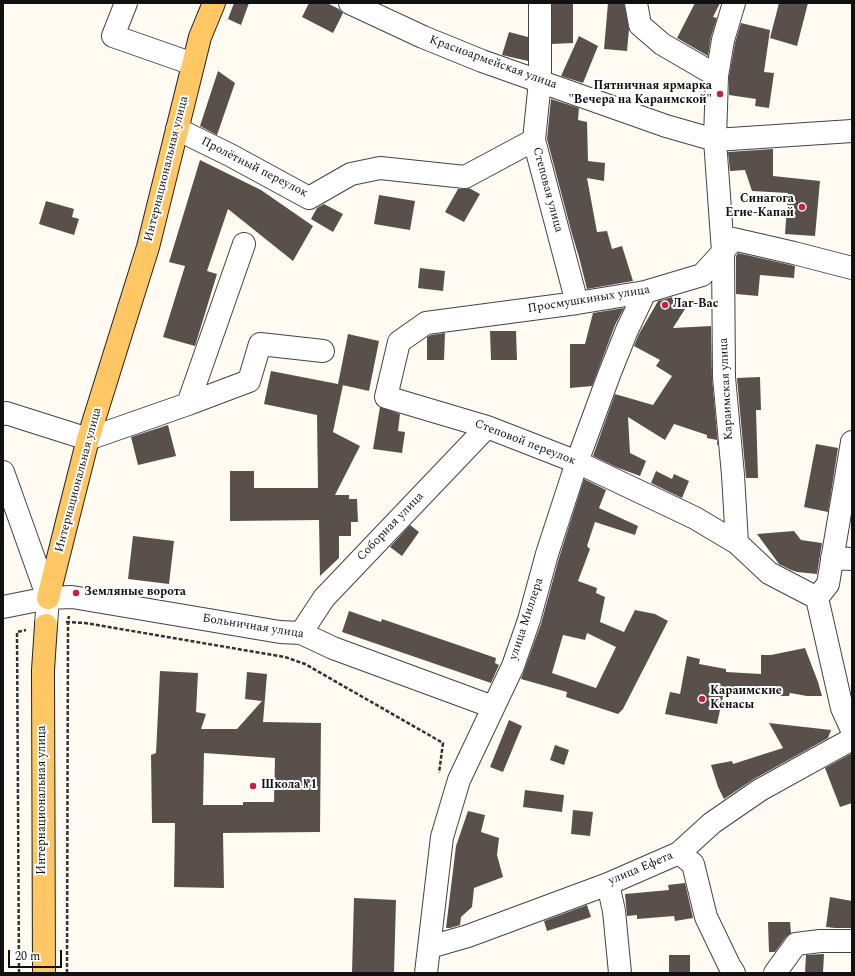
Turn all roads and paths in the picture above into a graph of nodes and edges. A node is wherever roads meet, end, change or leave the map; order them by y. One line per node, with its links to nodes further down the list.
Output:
1 (126, 3): 7 (street)
2 (214, 3): 7 (main road, Интернациональная улица)
3 (350, 3): 9 (street, Красноармейская улица)
4 (540, 3): 9 (street, Степовая улица)
5 (636, 3): 8 (street)
6 (734, 3): 8 (street, Караимская улица)
7 (193, 64): 10 (main road, Интернациональная улица)
8 (717, 76): 13 (street, Караимская улица)
9 (540, 81): 12 (street, Степовая улица); 13 (street, Красноармейская улица)
10 (176, 129): 12 (street, Пролётный переулок); 24 (main road, Интернациональная улица)
11 (852, 131): 13 (street, Красноармейская улица)
12 (534, 140): 18 (street, Степовая улица)
13 (716, 140): 15 (street, Караимская улица)
14 (244, 244): 21 (street)
15 (723, 252): 16 (street, Просмушкиных улица); 17 (street, Просмушкиных улица); 28 (street, Караимская улица)
16 (852, 268)
17 (645, 292): 18 (street, Просмушкиных улица); 26 (street, улица Миллера)
18 (577, 303): 19 (street, Просмушкиных улица)
19 (426, 323): 23 (street, Степовой переулок)
20 (323, 351): 21 (street)
21 (188, 404): 24 (street)
22 (3, 414): 24 (street)
23 (487, 427): 26 (street, Степовой переулок); 36 (street, Соборная улица)
24 (88, 439): 31 (main road, Интернациональная улица)
25 (852, 442): 29 (street)
26 (577, 462): 28 (street, Степовой переулок); 37 (street, улица Миллера)
27 (3, 472): 31 (street)
28 (737, 542): 32 (street)
29 (842, 558): 32 (street)
30 (72, 597): 31 (street, Больничная улица); 34 (path); 36 (street, Больничная улица)
31 (48, 598): 33 (street, Больничная улица); 35 (street, Интернациональная улица)
32 (817, 598): 38 (street)
33 (3, 607)
34 (68, 621): 35 (path); 41 (path); 48 (path)
35 (46, 625): 46 (path); 47 (main road, Интернациональная улица)
36 (301, 632): 37 (street, Больничная улица)
37 (493, 707): 45 (street, улица Миллера)
38 (847, 707): 39 (street)
39 (852, 730)
40 (852, 739): 42 (street, улица Ефета)
41 (444, 743)
42 (680, 853): 43 (street, улица Ефета); 51 (street)
43 (608, 884): 45 (street, улица Ефета); 50 (street)
44 (852, 941): 52 (street)
45 (430, 947): 49 (street, улица Миллера)
46 (19, 973)
47 (44, 973)
48 (67, 973)
49 (426, 973)
50 (620, 973)
51 (734, 973)
52 (775, 973)

